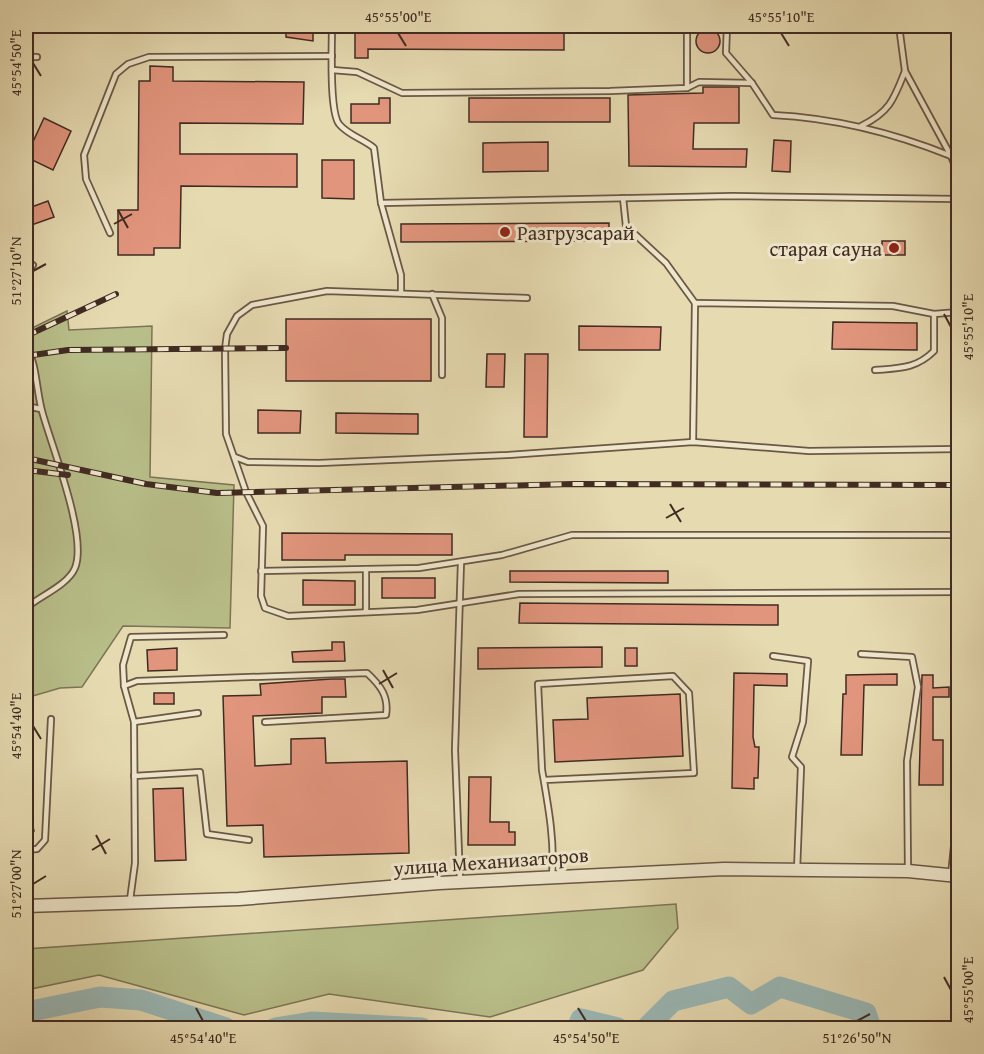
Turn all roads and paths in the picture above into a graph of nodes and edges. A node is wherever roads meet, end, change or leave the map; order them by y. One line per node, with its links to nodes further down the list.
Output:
1 (333, 26): 5 (lane)
2 (687, 26): 11 (lane)
3 (727, 26): 10 (lane)
4 (899, 26): 9 (lane)
5 (332, 56): 8 (lane); 18 (lane)
6 (26, 57): 7 (lane)
7 (37, 57)
8 (332, 70): 11 (lane); 17 (lane)
9 (905, 71): 12 (lane); 13 (lane)
10 (752, 83): 11 (lane); 12 (lane)
11 (687, 88)
12 (861, 126): 13 (lane)
13 (951, 156): 14 (lane)
14 (958, 173)
15 (623, 198): 16 (lane); 17 (lane); 24 (lane)
16 (958, 199)
17 (381, 203): 21 (lane)
18 (110, 233)
19 (33, 265): 20 (lane)
20 (26, 275)
21 (401, 293): 22 (lane); 34 (lane)
22 (432, 294): 23 (lane); 29 (lane)
23 (527, 298)
24 (694, 303): 26 (lane); 32 (lane)
25 (958, 312): 26 (lane)
26 (934, 314): 28 (lane)
27 (26, 344): 31 (lane)
28 (875, 370)
29 (442, 375)
30 (26, 405): 31 (lane)
31 (41, 409): 41 (lane)
32 (693, 442): 33 (lane); 34 (lane)
33 (958, 449)
34 (235, 457): 38 (lane)
35 (958, 535): 36 (lane)
36 (461, 562): 37 (lane); 40 (lane)
37 (366, 569): 38 (lane); 42 (lane)
38 (261, 571): 42 (lane)
39 (958, 592): 40 (lane)
40 (459, 605): 42 (lane); 60 (lane)
41 (26, 608)
42 (366, 612)
43 (224, 635): 46 (lane)
44 (861, 654): 57 (lane)
45 (774, 656): 56 (lane)
46 (124, 686): 49 (lane); 50 (lane)
47 (198, 713): 49 (lane)
48 (51, 719): 55 (lane)
49 (134, 722): 51 (lane)
50 (265, 723)
51 (134, 776): 54 (lane); 61 (lane)
52 (543, 780): 52 (lane); 58 (lane)
53 (958, 808): 59 (lane)
54 (249, 840)
55 (26, 850)
56 (797, 870): 57 (street, улица Механизаторов); 58 (street, улица Механизаторов)
57 (908, 871): 59 (street, улица Механизаторов)
58 (552, 876): 60 (street, улица Механизаторов)
59 (955, 876)
60 (460, 883): 61 (street, улица Механизаторов)
61 (129, 903): 62 (street, улица Механизаторов)
62 (26, 906)

